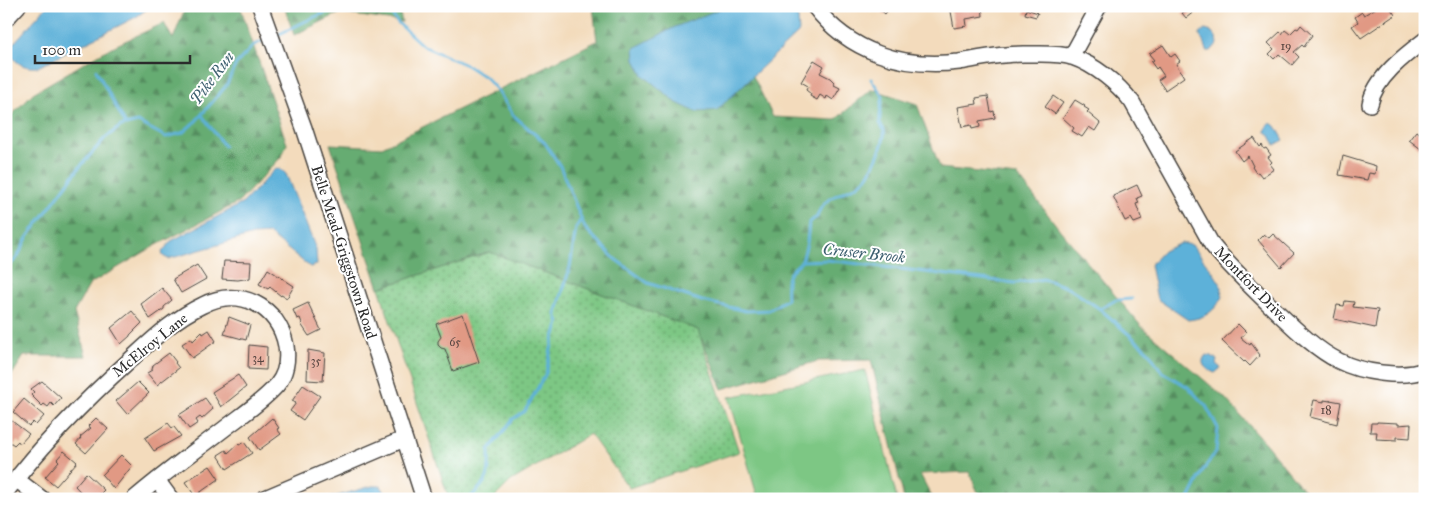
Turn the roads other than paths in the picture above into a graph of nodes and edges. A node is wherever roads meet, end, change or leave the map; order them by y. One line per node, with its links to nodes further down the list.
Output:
1 (18, 6): 5 (street)
2 (260, 6): 10 (street, Belle Mead-Griggstown Road)
3 (814, 6): 7 (street, Montfort Drive)
4 (1099, 6): 7 (street)
5 (6, 19)
6 (1425, 40): 8 (street)
7 (1071, 57): 9 (street, Montfort Drive)
8 (1370, 104)
9 (1425, 370)
10 (404, 439): 17 (street); 18 (street, Belle Mead-Griggstown Road)
11 (16, 479): 12 (street, McElroy Lane); 13 (street, McElroy Lane); 14 (street)
12 (157, 480): 15 (street, McElroy Lane); 16 (street)
13 (6, 492)
14 (42, 499)
15 (134, 499)
16 (172, 499)
17 (263, 499)
18 (424, 499)

